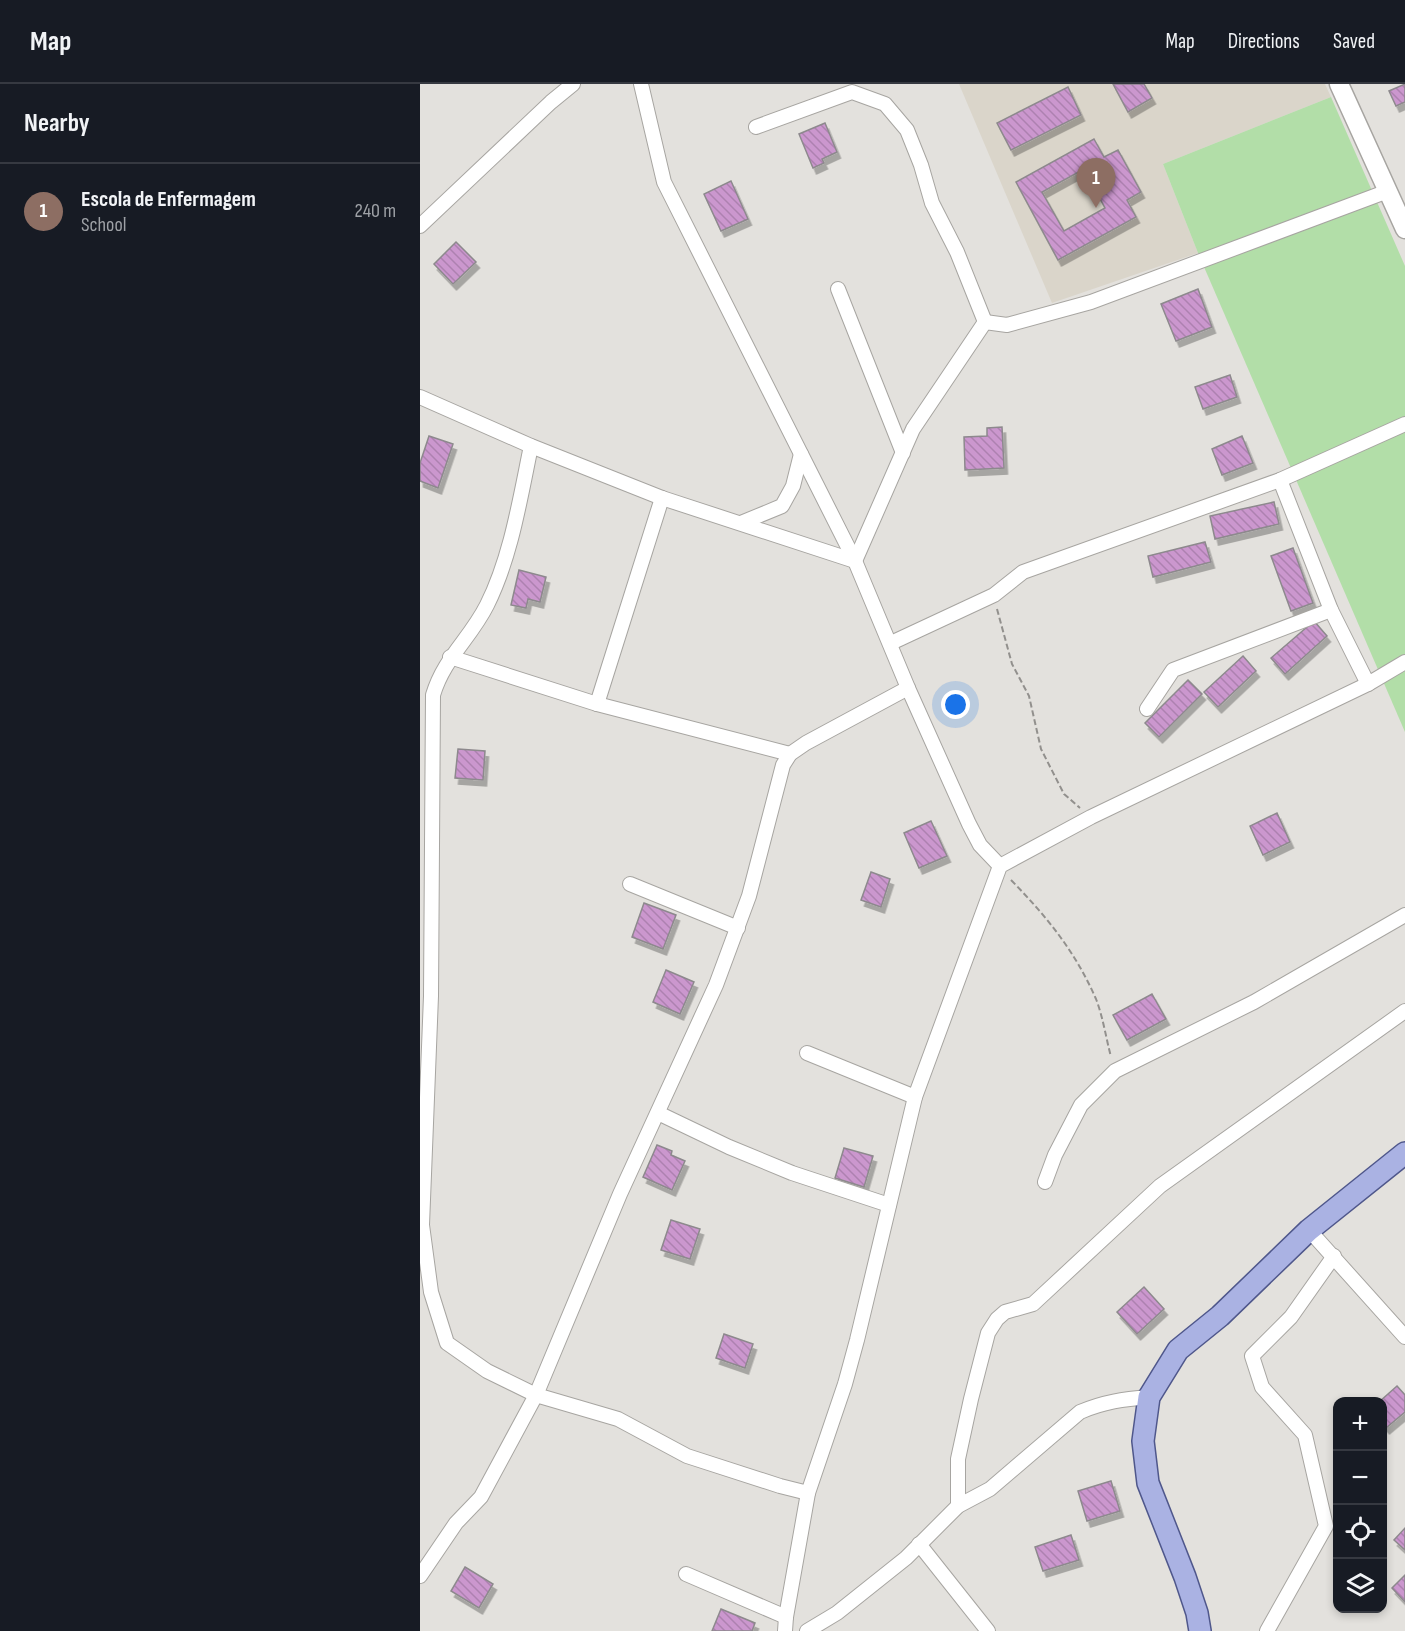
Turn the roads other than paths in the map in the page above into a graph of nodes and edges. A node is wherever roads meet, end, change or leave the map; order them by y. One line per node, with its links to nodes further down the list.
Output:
1 (573, 84): 6 (street)
2 (641, 84): 14 (street)
3 (1339, 84): 5 (main road)
4 (756, 127): 9 (street)
5 (1388, 191): 7 (main road); 9 (street)
6 (420, 226)
7 (1405, 227)
8 (838, 289): 13 (street)
9 (986, 321): 13 (street)
10 (420, 397): 12 (street)
11 (1405, 424): 15 (street)
12 (531, 446): 16 (street); 21 (street)
13 (903, 453): 18 (street)
14 (801, 454): 17 (street); 18 (street)
15 (1280, 480): 19 (street); 20 (street)
16 (662, 498): 17 (street); 25 (street)
17 (741, 523): 18 (street)
18 (855, 561): 20 (street)
19 (1331, 610): 23 (street); 26 (street)
20 (891, 643): 24 (street)
21 (450, 657): 25 (street); 42 (street)
22 (1405, 662): 23 (street)
23 (1368, 684): 28 (street)
24 (908, 688): 27 (street); 28 (street)
25 (597, 704): 27 (street)
26 (1147, 709)
27 (790, 754): 31 (street)
28 (1000, 866): 34 (street)
29 (630, 884): 31 (street)
30 (1405, 915): 37 (street)
31 (738, 928): 35 (street)
32 (1405, 1011): 45 (street)
33 (807, 1053): 34 (street)
34 (915, 1097): 38 (street)
35 (658, 1113): 38 (street); 42 (street)
36 (1405, 1153): 39 (main road)
37 (1045, 1182)
38 (889, 1205): 44 (street)
39 (1310, 1230): 40 (street); 43 (main road)
40 (1334, 1256): 41 (street); 53 (street)
41 (1405, 1337)
42 (536, 1395): 44 (street); 48 (street)
43 (1149, 1396): 45 (street); 52 (main road)
44 (808, 1493): 49 (street)
45 (958, 1506): 46 (street)
46 (919, 1544): 50 (street); 51 (street)
47 (686, 1574): 49 (street)
48 (420, 1576)
49 (786, 1624)
50 (807, 1631)
51 (988, 1631)
52 (1200, 1631)
53 (1267, 1631)

